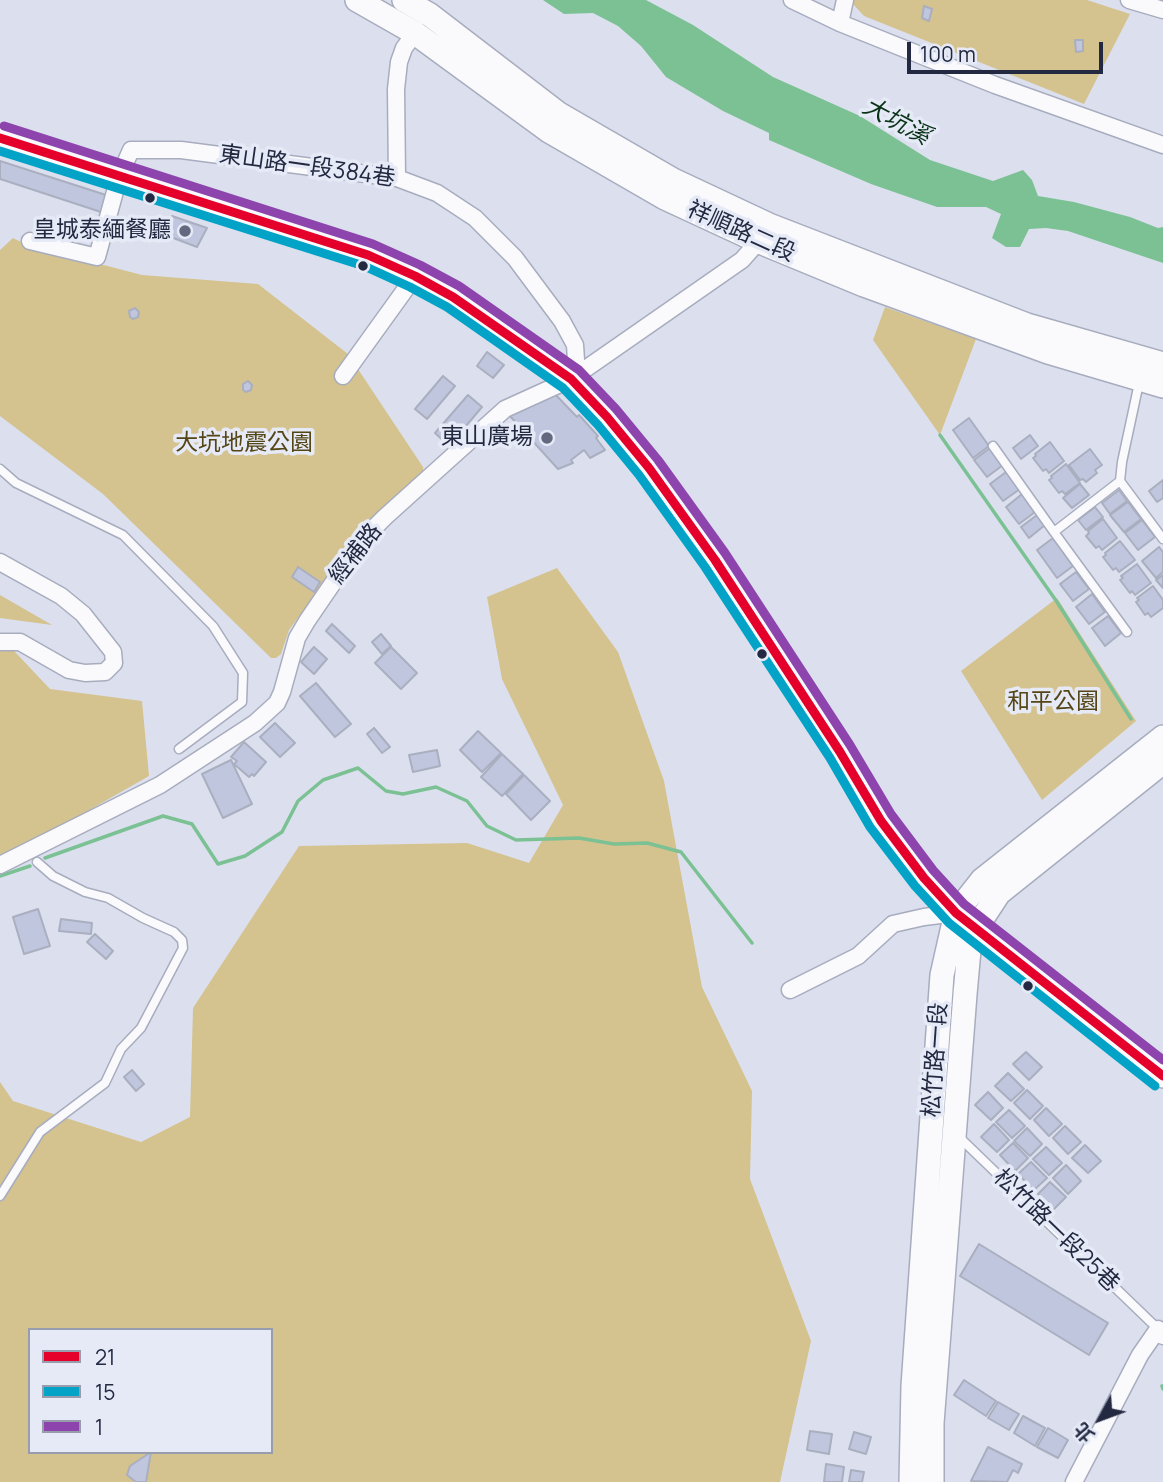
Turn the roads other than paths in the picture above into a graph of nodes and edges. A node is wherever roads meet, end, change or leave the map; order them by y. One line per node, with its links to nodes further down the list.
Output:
1 (357, 0): 8 (street, 祥順路二段)
2 (404, 0): 13 (street, 祥順路二段)
3 (792, 0): 7 (street)
4 (845, 0): 7 (street)
5 (1129, 0): 6 (street)
6 (1163, 10)
7 (840, 23): 10 (street)
8 (415, 33): 12 (street); 13 (street, 祥順路二段)
9 (0, 138): 11 (street)
10 (1163, 145)
11 (119, 177): 12 (street, 東山路一段384巷); 14 (street); 15 (street)
12 (397, 178): 18 (street, 東山路一段384巷)
13 (765, 234): 16 (street, 祥順路二段); 18 (street, 經補路); 19 (street, 祥順路二段)
14 (30, 242)
15 (415, 276): 17 (street); 18 (street)
16 (1163, 364)
17 (342, 376)
18 (571, 379): 33 (street, 經補路); 34 (street)
19 (1140, 380): 20 (street, 祥順路二段); 23 (lane)
20 (1163, 386)
21 (993, 446): 24 (lane)
22 (0, 469): 30 (lane)
23 (1120, 481): 24 (lane); 25 (lane)
24 (1054, 531): 27 (lane)
25 (1163, 538)
26 (0, 562): 28 (street)
27 (1128, 632)
28 (0, 642)
29 (1163, 737): 34 (street, 松竹路一段)
30 (179, 749)
31 (1163, 762): 35 (street, 松竹路一段)
32 (37, 862): 39 (lane)
33 (0, 865)
34 (956, 913): 35 (street); 36 (street); 41 (street, 松竹路一段)
35 (976, 928): 37 (street); 38 (street, 松竹路一段)
36 (790, 990)
37 (1163, 1076)
38 (955, 1133): 40 (lane, 松竹路一段25巷); 42 (street, 松竹路一段)
39 (0, 1196)
40 (1160, 1333): 43 (street)
41 (911, 1482)
42 (932, 1482)
43 (1074, 1482)

